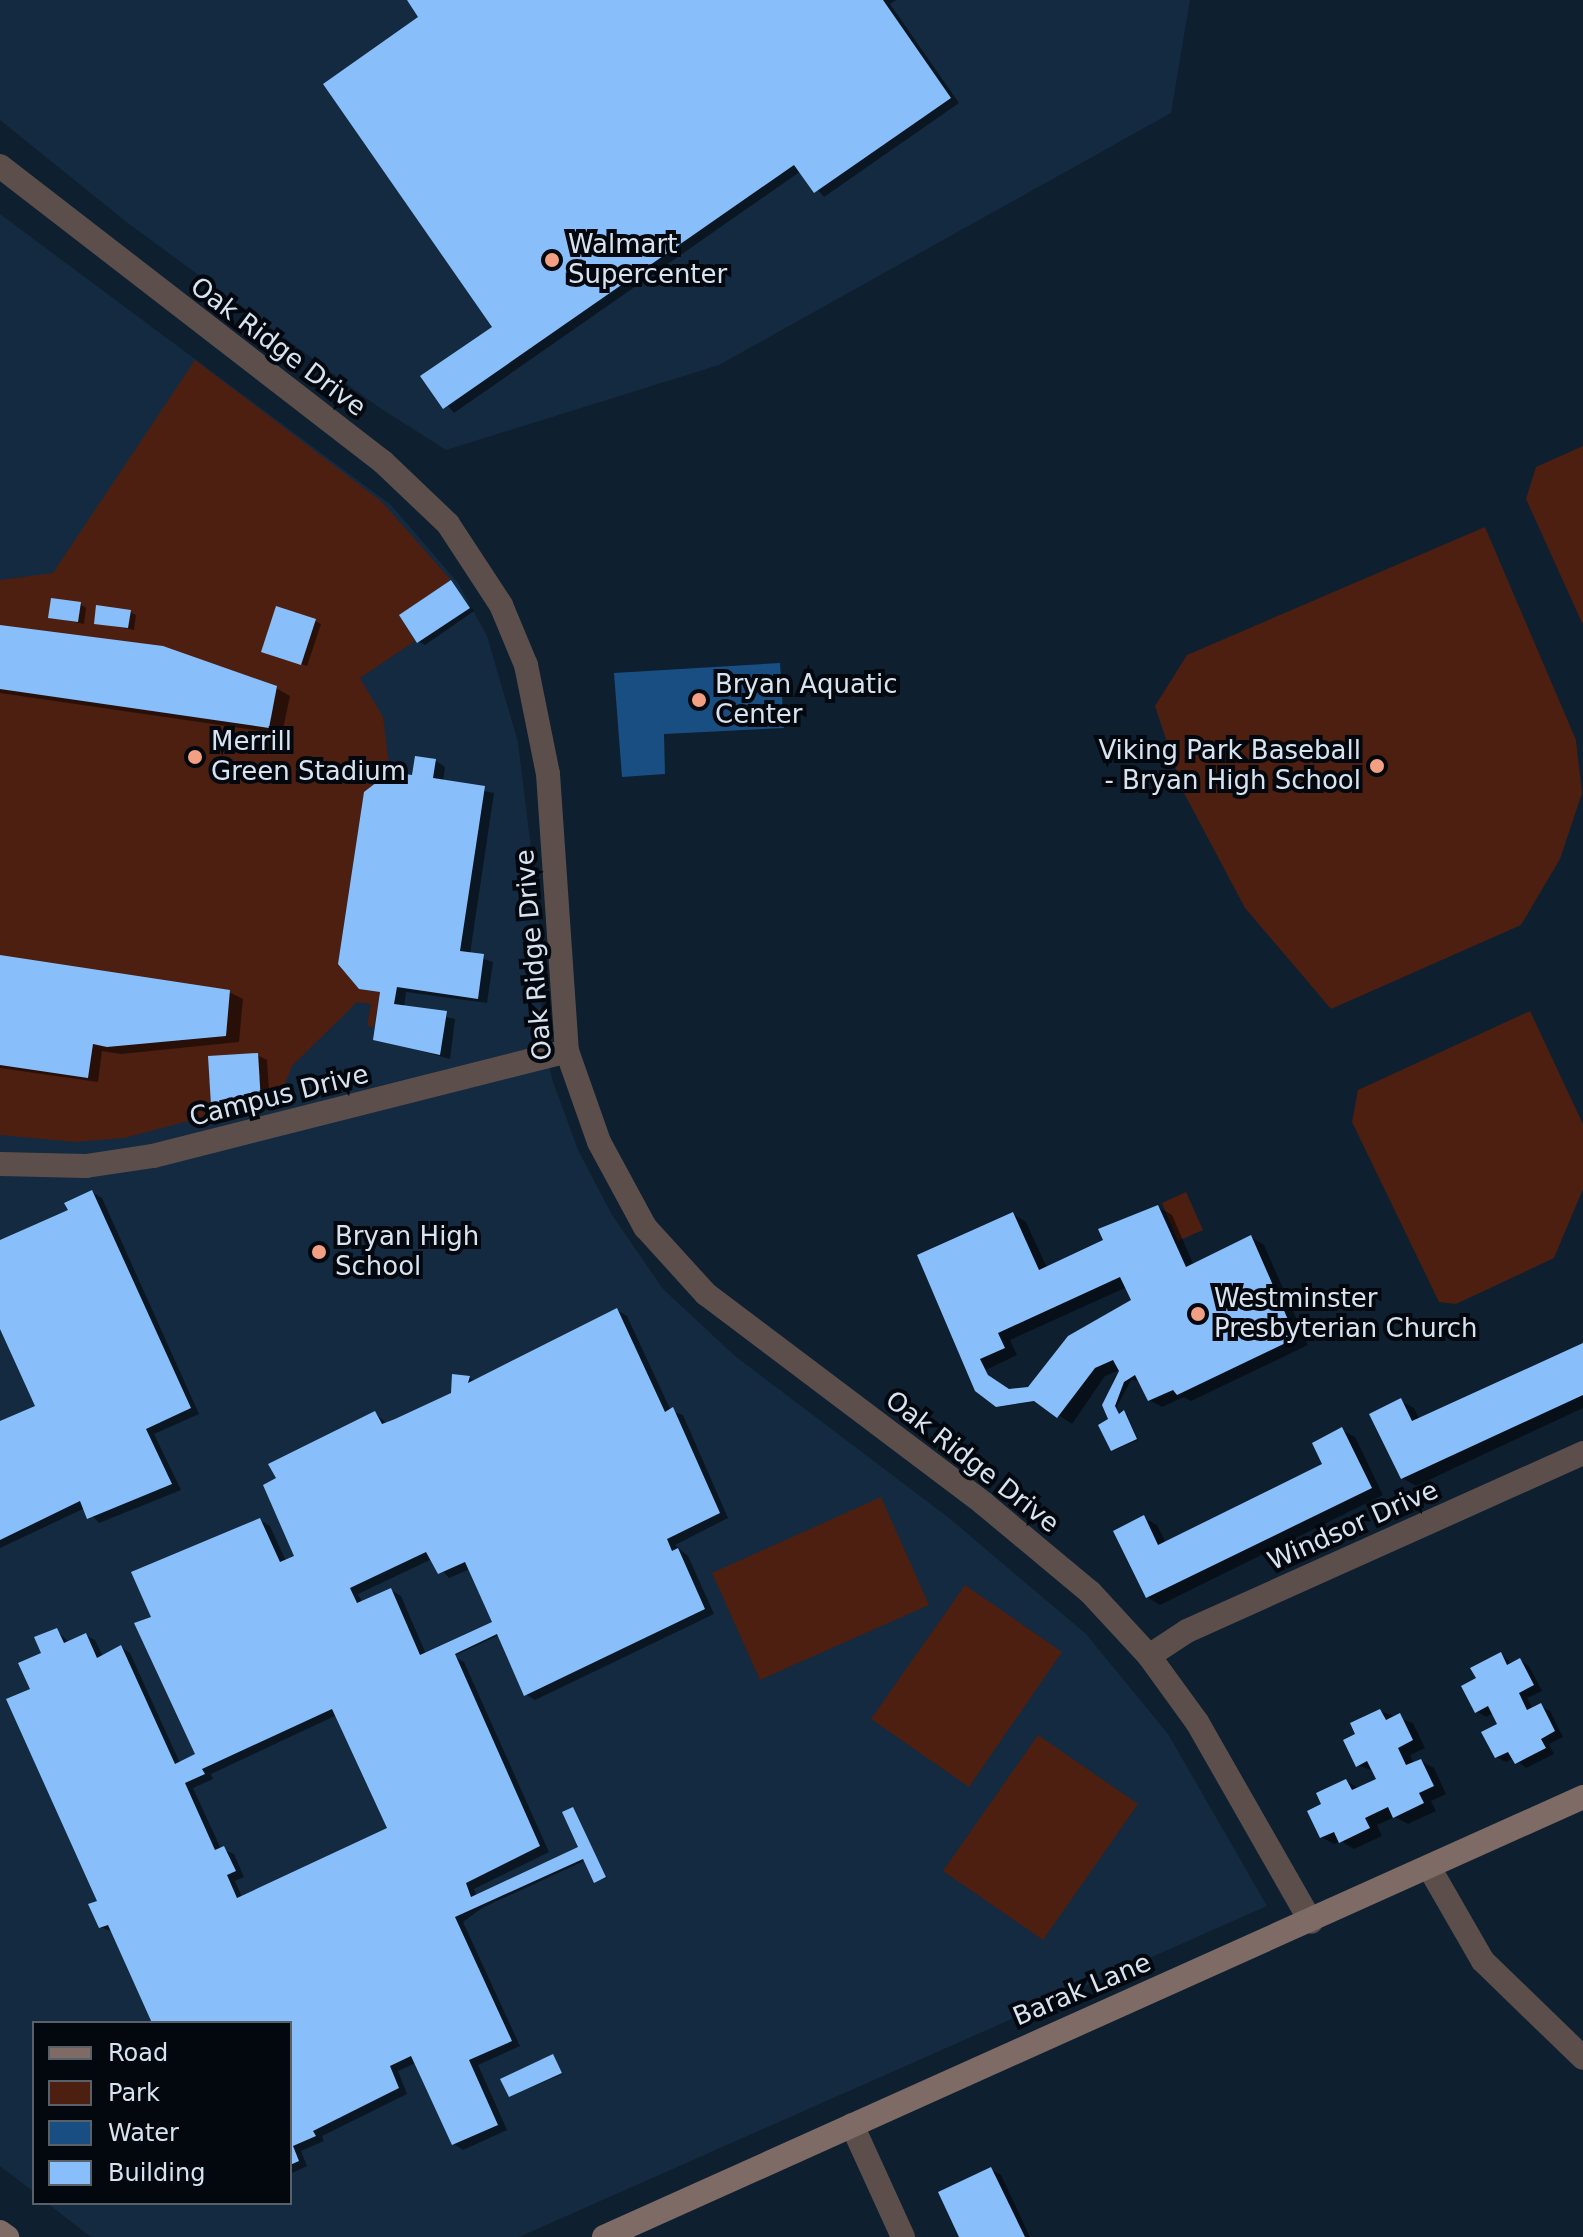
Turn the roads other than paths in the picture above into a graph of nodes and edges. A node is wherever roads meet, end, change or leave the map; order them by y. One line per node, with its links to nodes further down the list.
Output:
1 (0, 166): 2 (street, Oak Ridge Drive)
2 (567, 1051): 3 (street, Campus Drive); 5 (street, Oak Ridge Drive)
3 (0, 1164)
4 (1583, 1453): 5 (street, Windsor Drive)
5 (1149, 1656): 8 (street, Oak Ridge Drive)
6 (1583, 1797): 7 (street, Barak Lane)
7 (1430, 1869): 8 (street, Barak Lane); 9 (street)
8 (1311, 1922): 10 (street, Barak Lane)
9 (1583, 2058)
10 (852, 2125): 13 (street, Barak Lane); 14 (street)
11 (0, 2232): 12 (street)
12 (7, 2237)
13 (604, 2237)
14 (903, 2237)

